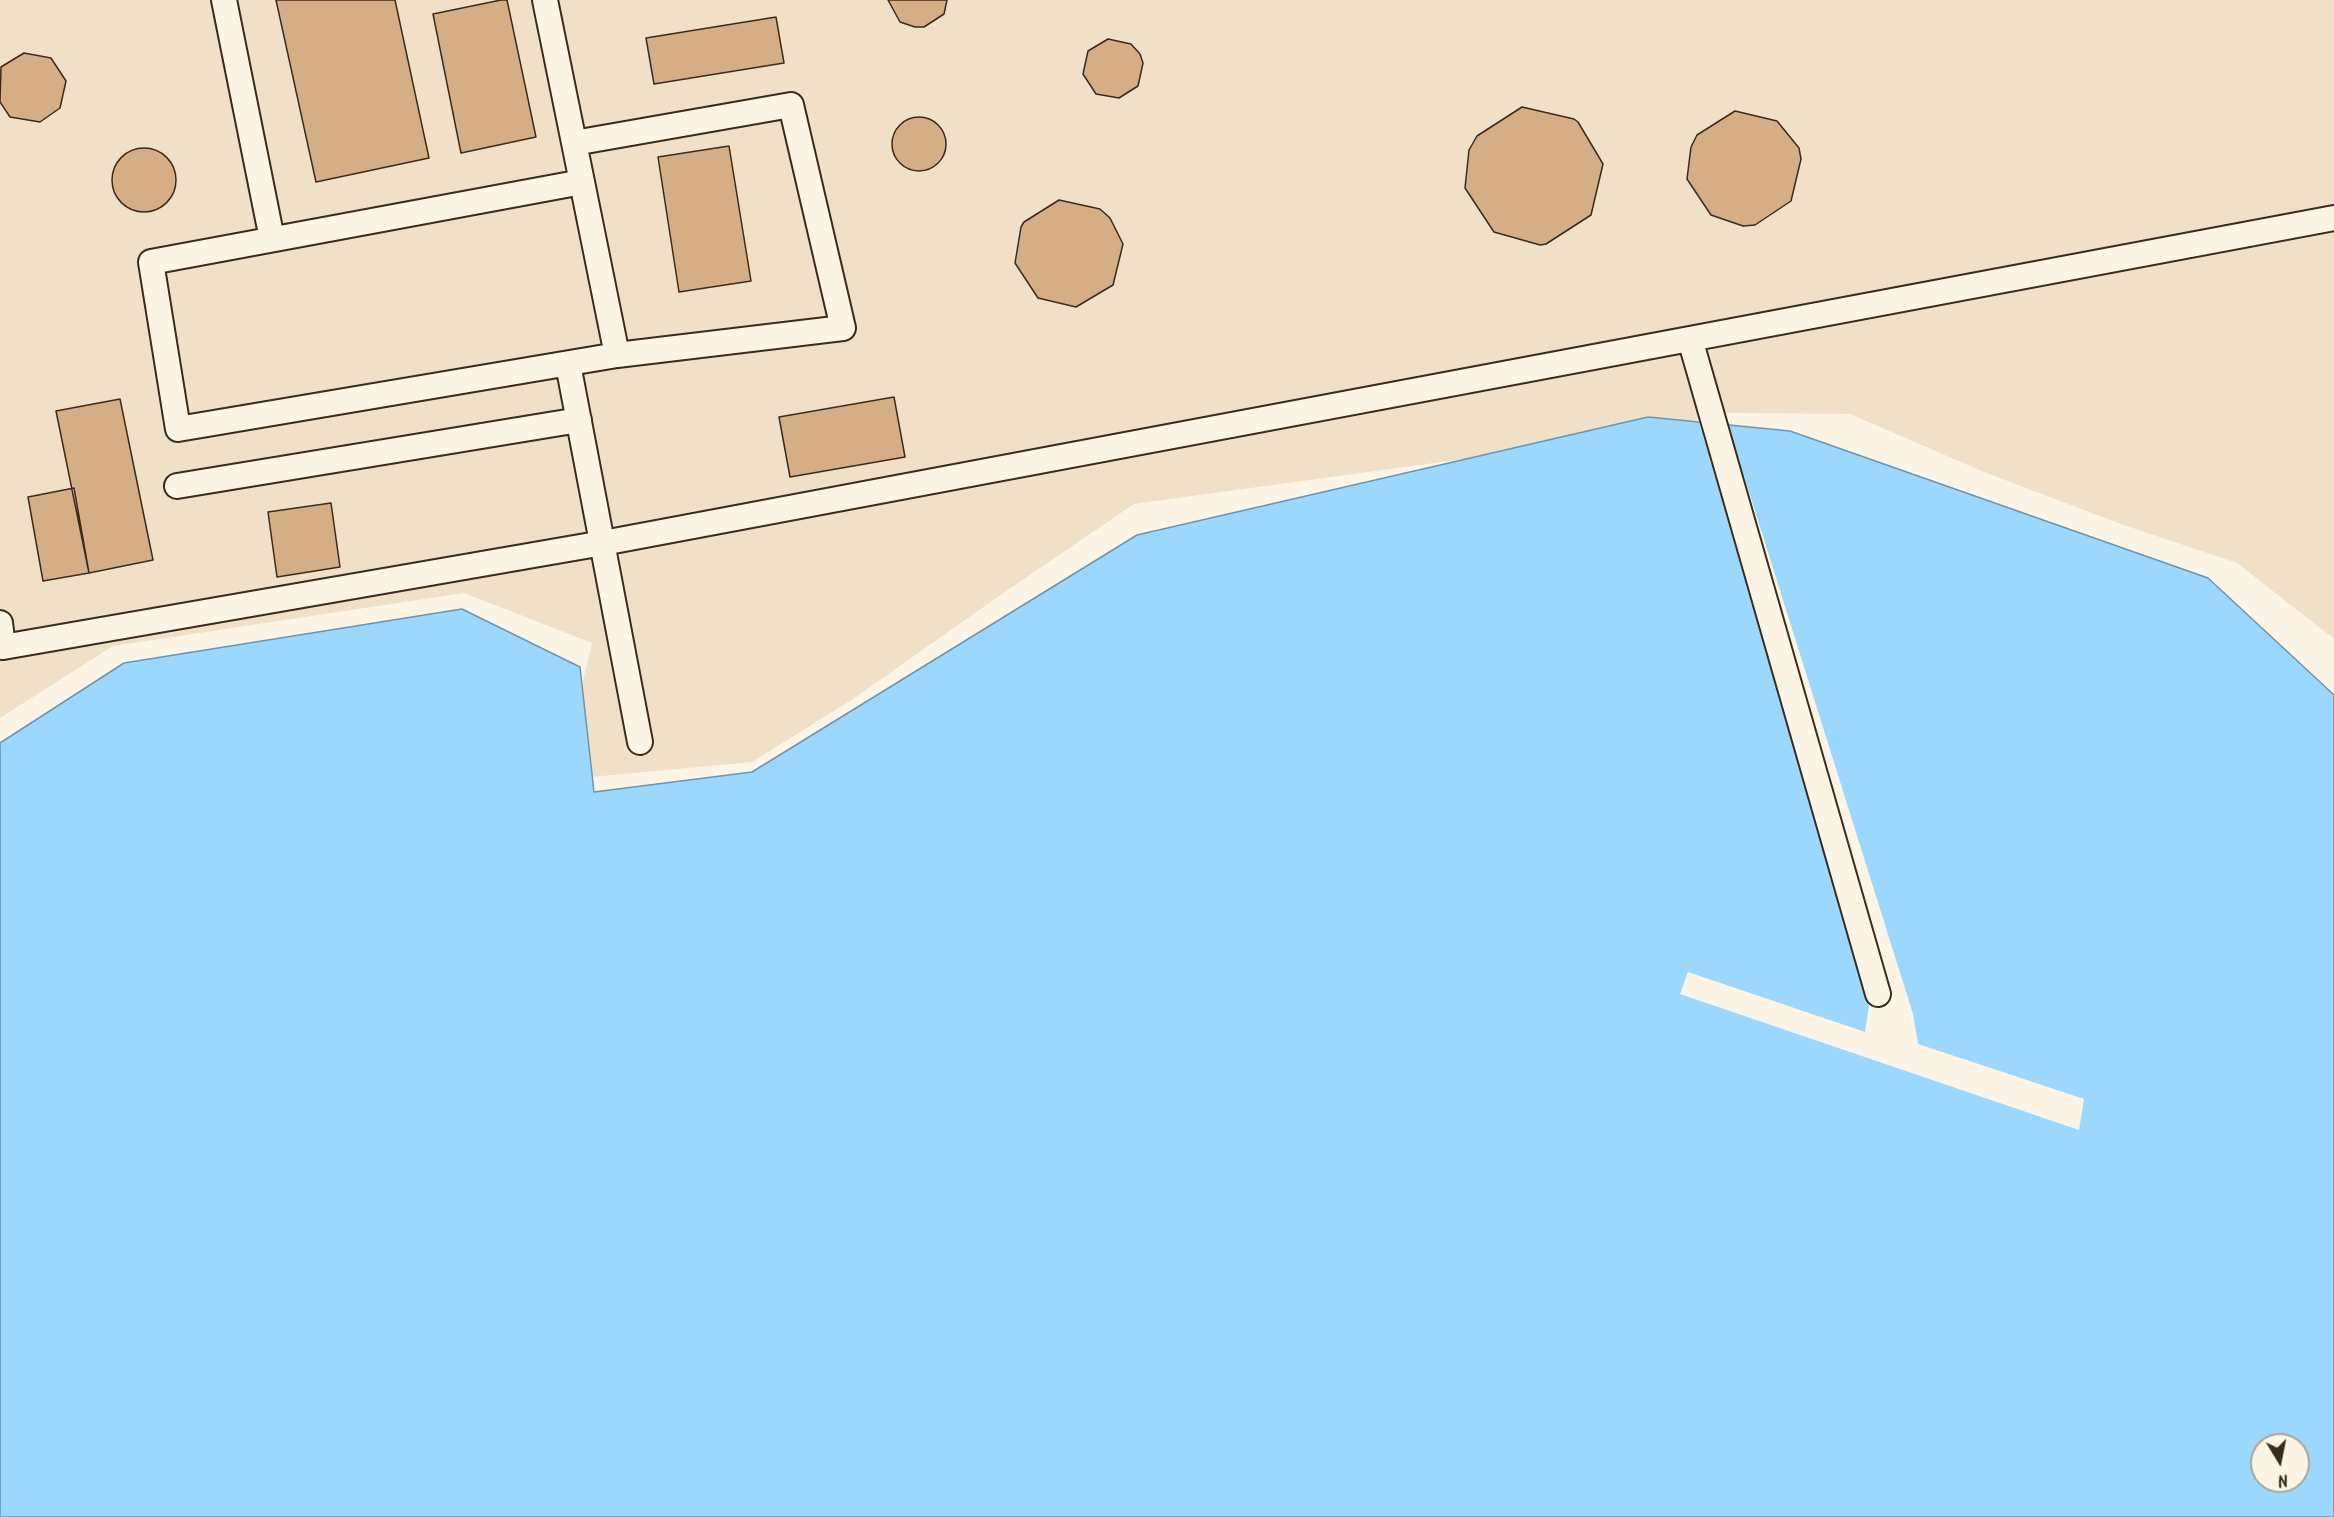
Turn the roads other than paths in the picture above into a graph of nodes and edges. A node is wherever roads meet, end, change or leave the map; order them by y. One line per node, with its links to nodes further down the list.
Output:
1 (224, 0): 6 (lane)
2 (545, 0): 3 (lane)
3 (574, 144): 4 (lane); 8 (lane)
4 (582, 182): 6 (lane); 8 (lane)
5 (2334, 218): 7 (lane)
6 (272, 240): 9 (lane)
7 (1690, 339): 12 (lane); 15 (lane)
8 (617, 355): 9 (lane)
9 (568, 364): 10 (lane)
10 (579, 420): 11 (lane); 12 (lane)
11 (177, 486)
12 (603, 543): 13 (lane); 14 (lane)
13 (0, 623)
14 (640, 742)
15 (1878, 994)

